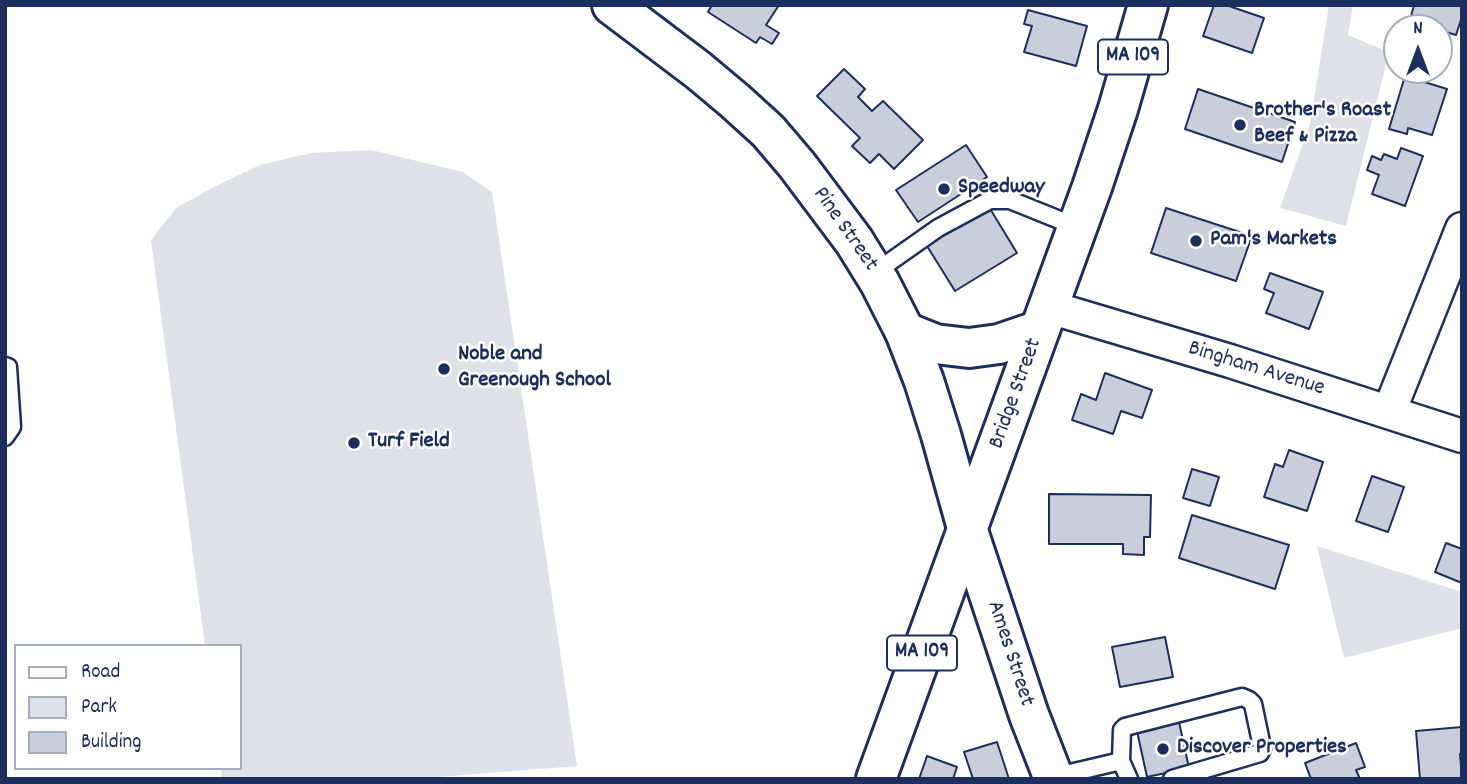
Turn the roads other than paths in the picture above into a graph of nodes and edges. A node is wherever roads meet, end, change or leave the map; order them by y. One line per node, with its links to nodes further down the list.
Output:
1 (612, 5): 5 (main road, Pine Street)
2 (1148, 5): 3 (main road, Bridge Street / MA 109)
3 (1077, 227): 5 (lane); 6 (main road, Bridge Street / MA 109)
4 (1462, 229): 9 (street)
5 (874, 273): 7 (main road, Pine Street)
6 (1044, 319): 7 (main road); 9 (street, Bingham Avenue); 12 (main road, Bridge Street / MA 109)
7 (905, 332): 12 (main road, Pine Street)
8 (5, 366): 11 (lane)
9 (1389, 412): 10 (street, Bingham Avenue)
10 (1462, 436)
11 (5, 437)
12 (967, 528): 14 (main road, Ames Street); 15 (main road, Bridge Street / MA 109)
13 (1121, 761): 14 (lane); 16 (lane); 17 (lane)
14 (1053, 778)
15 (876, 779)
16 (1129, 779)
17 (1172, 779)

